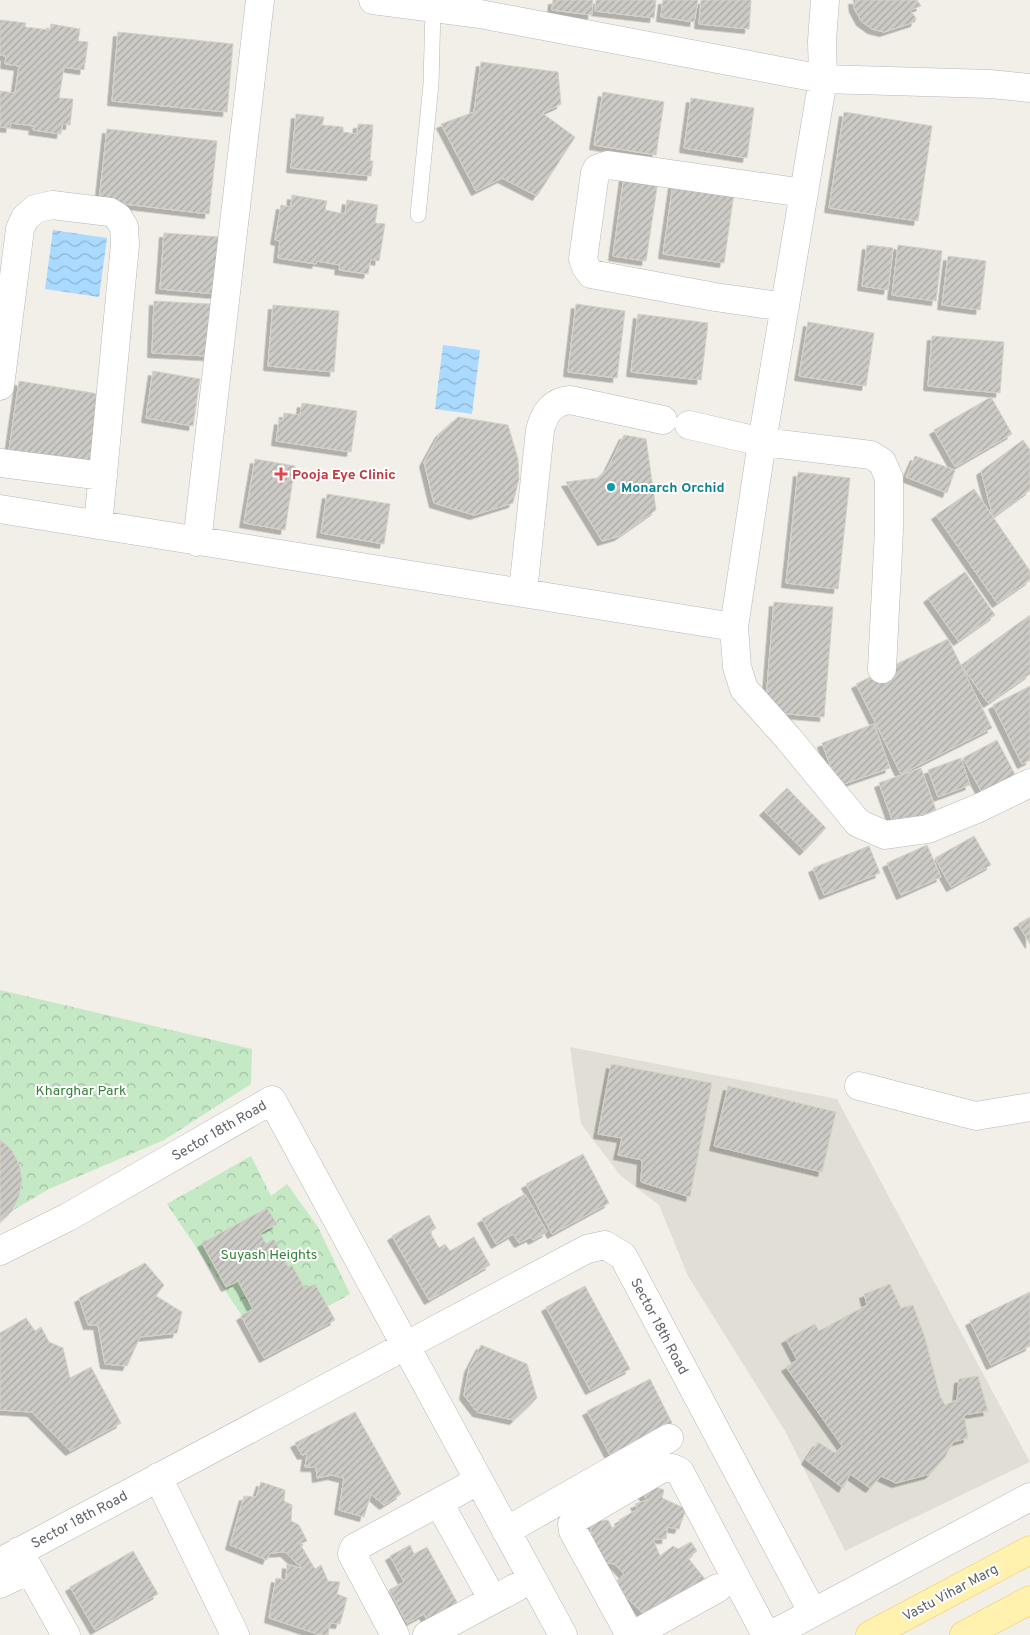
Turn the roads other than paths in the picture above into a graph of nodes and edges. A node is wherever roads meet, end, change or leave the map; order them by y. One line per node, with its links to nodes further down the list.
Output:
1 (260, 0): 17 (street)
2 (373, 0): 5 (street)
3 (825, 0): 6 (street)
4 (481, 7): 5 (street); 6 (street)
5 (433, 8): 9 (lane)
6 (823, 79): 7 (street); 8 (street)
7 (1030, 88)
8 (804, 193): 10 (street); 10 (street)
9 (418, 216)
10 (784, 307): 12 (street)
11 (0, 386): 14 (street)
12 (762, 442): 18 (street); 19 (street); 20 (street)
13 (0, 463): 14 (street)
14 (103, 476): 16 (street)
15 (0, 509): 16 (street)
16 (98, 525): 17 (street)
17 (197, 542): 18 (street)
18 (523, 592): 19 (street)
19 (734, 627): 21 (street)
20 (882, 669)
21 (1030, 783)
22 (859, 1086): 23 (street)
23 (1030, 1107)
24 (0, 1251): 25 (street, Sector 18th Road)
25 (405, 1346): 27 (street, Sector 18th Road); 28 (street, Sector 18th Road); 38 (street, Sector 18th Road)
26 (669, 1438): 31 (street)
27 (158, 1477): 33 (street, Sector 18th Road); 40 (street)
28 (478, 1481): 30 (street); 31 (street, Sector 18th Road)
29 (1030, 1497): 38 (street)
30 (438, 1503): 36 (street); 41 (street)
31 (506, 1531): 34 (street, Sector 18th Road)
32 (1030, 1550): 47 (main road, Vastu Vihar Marg)
33 (9, 1563): 39 (street)
34 (536, 1586): 36 (street); 43 (street); 44 (street, Sector 18th Road)
35 (718, 1588): 45 (street)
36 (493, 1600): 42 (street)
37 (1030, 1600): 48 (main road)
38 (813, 1613): 46 (street)
39 (66, 1635)
40 (235, 1635)
41 (395, 1635)
42 (427, 1635)
43 (464, 1635)
44 (563, 1635)
45 (766, 1635)
46 (771, 1635)
47 (870, 1635)
48 (964, 1635)

